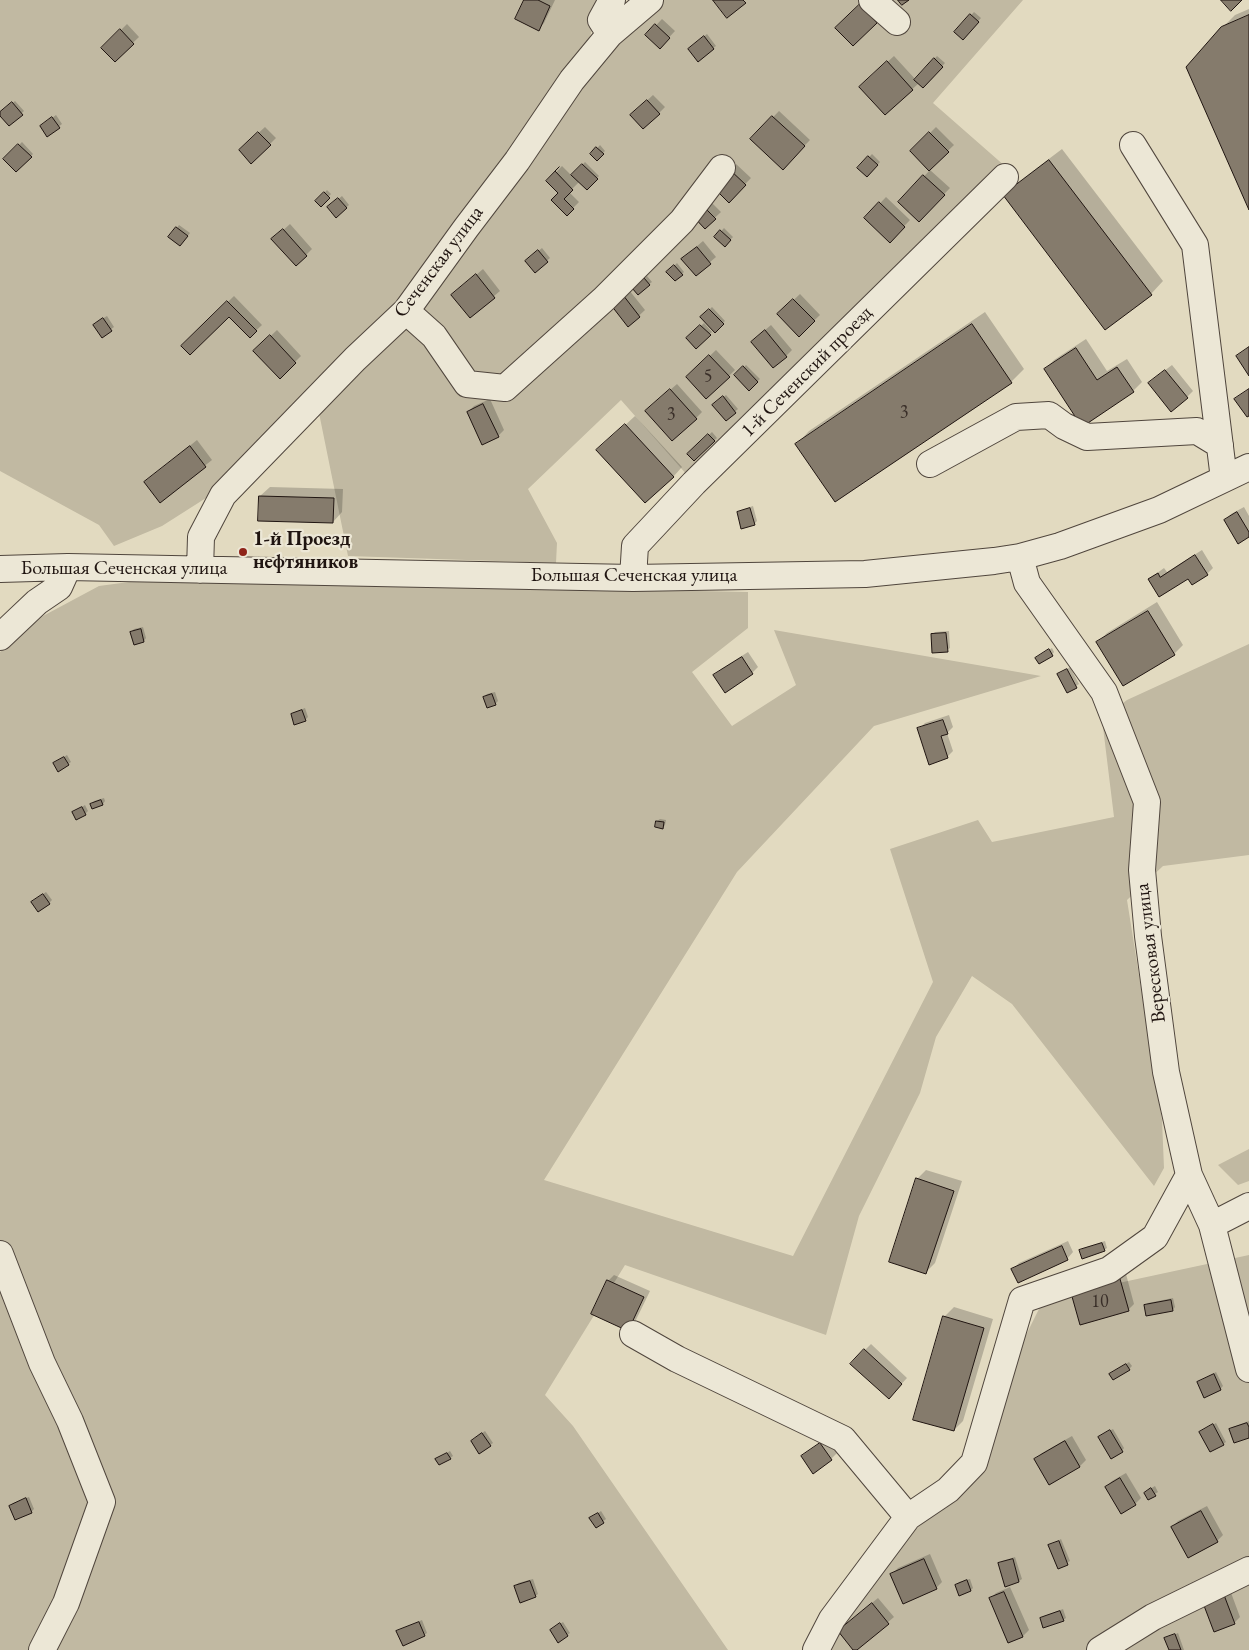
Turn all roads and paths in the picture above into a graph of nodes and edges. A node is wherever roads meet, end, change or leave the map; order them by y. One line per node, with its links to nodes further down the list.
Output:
1 (612, 0): 5 (street)
2 (650, 0): 5 (street, Сеченская улица)
3 (872, 0): 4 (street)
4 (897, 22)
5 (610, 34): 9 (street, Сеченская улица)
6 (1133, 145): 10 (street)
7 (722, 168): 9 (street)
8 (1005, 177): 18 (street, 1-й Сеченский проезд)
9 (406, 310): 17 (street, Сеченская улица)
10 (1220, 445): 11 (street); 13 (street)
11 (930, 464)
12 (1249, 467): 13 (street, Большая Сеченская улица)
13 (1224, 479): 14 (street, Большая Сеченская улица)
14 (1020, 557): 18 (street, Большая Сеченская улица); 20 (street, Вересковая улица)
15 (68, 567): 16 (street, Большая Сеченская улица); 17 (street, Большая Сеченская улица); 19 (street)
16 (0, 570)
17 (200, 570): 18 (street, Большая Сеченская улица)
18 (633, 578)
19 (0, 637)
20 (1189, 1175): 22 (street, Вересковая улица); 26 (street)
21 (1249, 1206): 22 (street)
22 (1212, 1225): 25 (street, Вересковая улица)
23 (0, 1254): 28 (street)
24 (633, 1334): 26 (street)
25 (1249, 1369)
26 (908, 1517): 29 (street)
27 (1249, 1570): 30 (street)
28 (42, 1650)
29 (816, 1650)
30 (1100, 1650)

